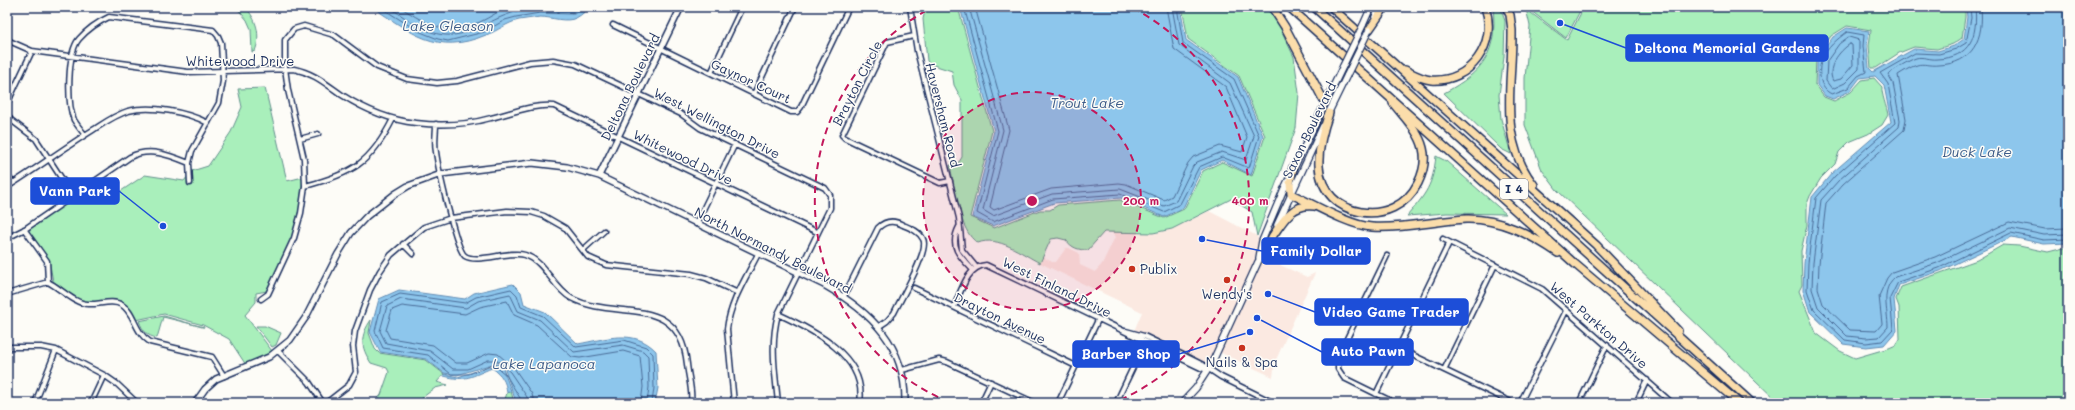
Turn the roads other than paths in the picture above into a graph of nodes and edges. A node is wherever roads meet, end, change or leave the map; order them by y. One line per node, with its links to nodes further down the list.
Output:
1 (680, 7): 19 (street, Deltona Boulevard)
2 (742, 7): 25 (street)
3 (795, 7): 28 (street)
4 (849, 7): 28 (street, Gaynor Court)
5 (910, 7): 17 (street, Haversham Road)
6 (1272, 7): 29 (highway)
7 (1289, 7): 26 (highway, I 4)
8 (1314, 7): 100 (highway, I 4)
9 (1331, 7): 21 (highway)
10 (1372, 7): 29 (main road, Saxon Boulevard, bridge)
11 (1380, 7): 16 (main road, Saxon Boulevard)
12 (1385, 7): 16 (highway)
13 (1485, 7): 21 (highway)
14 (1506, 7): 55 (highway)
15 (613, 25): 19 (street, Gaynor Court)
16 (1369, 30): 31 (main road, Saxon Boulevard, bridge)
17 (914, 36): 47 (street, Haversham Road); 47 (street, Brayton Circle)
18 (7, 40): 20 (street, Whitewood Drive)
19 (661, 48): 25 (street, Gaynor Court); 27 (street, Deltona Boulevard)
20 (32, 51): 22 (street, Whitewood Drive); 30 (street)
21 (1387, 56): 55 (highway)
22 (73, 57): 24 (street, Whitewood Drive); 24 (street); 37 (street)
23 (285, 68): 24 (street, Whitewood Drive); 27 (street, West Wellington Drive); 33 (street, Whitewood Drive); 39 (street, West Wellington Drive)
24 (222, 70): 34 (street)
25 (711, 73): 28 (street, Gaynor Court)
26 (1382, 88): 31 (highway); 73 (highway, I 4)
27 (639, 94): 38 (street, Deltona Boulevard); 40 (street, West Wellington Drive)
28 (754, 94)
29 (1325, 103): 43 (main road, Saxon Boulevard)
30 (7, 104)
31 (1329, 113): 53 (main road, Saxon Boulevard)
32 (7, 115): 41 (street)
33 (392, 119): 35 (street, Whitewood Drive); 51 (street)
34 (208, 123): 37 (street); 42 (street)
35 (436, 124): 38 (street, Whitewood Drive); 44 (street)
36 (318, 134): 39 (street)
37 (84, 135): 41 (street)
38 (618, 136): 46 (street, Deltona Boulevard); 50 (street, Whitewood Drive)
39 (300, 139): 51 (street, West Wellington Drive)
40 (734, 144): 50 (street); 62 (street, West Wellington Drive)
41 (50, 159): 48 (street); 54 (street)
42 (189, 163): 49 (street); 54 (street)
43 (1293, 168): 53 (highway); 72 (main road, Saxon Boulevard)
44 (441, 174): 46 (street, North Normandy Boulevard); 57 (street); 95 (street, North Normandy Boulevard)
45 (7, 175): 48 (street)
46 (599, 176): 58 (street, North Normandy Boulevard)
47 (950, 181): 59 (street, Haversham Road)
48 (13, 183): 52 (street)
49 (190, 183)
50 (716, 184): 58 (street); 62 (street, Whitewood Drive)
51 (305, 186): 82 (street, West Wellington Drive)
52 (7, 188)
53 (1291, 194): 56 (highway); 63 (main road, Saxon Boulevard)
54 (74, 196): 60 (street)
55 (1547, 201): 100 (highway)
56 (1319, 207): 63 (highway); 73 (highway)
57 (451, 218): 67 (street); 68 (street); 111 (street)
58 (696, 224): 70 (street, North Normandy Boulevard)
59 (959, 227): 75 (street, Haversham Road); 75 (street, Haversham Road)
60 (24, 229): 64 (street); 77 (street)
61 (604, 231): 68 (street)
62 (817, 232): 76 (street)
63 (1272, 237): 72 (main road, Saxon Boulevard)
64 (7, 238)
65 (1443, 239): 66 (street, West Parkton Drive)
66 (1449, 243): 74 (street, West Parkton Drive); 93 (street)
67 (403, 244): 69 (street); 110 (street)
68 (583, 250): 79 (street)
69 (413, 254)
70 (758, 254): 76 (street, North Normandy Boulevard); 79 (street)
71 (1387, 256): 105 (street)
72 (1258, 262): 98 (main road, Saxon Boulevard)
73 (1576, 264): 128 (highway, I 4)
74 (1495, 265): 84 (street, West Parkton Drive); 99 (street)
75 (977, 268): 83 (street); 86 (street, West Finland Drive)
76 (797, 272): 81 (street, North Normandy Boulevard); 85 (street)
77 (48, 282): 80 (street); 102 (street)
78 (914, 288): 83 (street, Drayton Avenue)
79 (738, 293): 112 (street)
80 (7, 294)
81 (844, 296): 87 (street, North Normandy Boulevard); 87 (street)
82 (261, 299)
83 (954, 307): 96 (street, Drayton Avenue)
84 (1566, 311): 91 (street, West Parkton Drive); 124 (street)
85 (778, 314): 113 (street); 114 (street)
86 (1098, 320): 88 (street, West Finland Drive); 96 (street)
87 (878, 327): 97 (street, North Normandy Boulevard)
88 (1123, 330): 89 (street, West Finland Drive); 90 (street, West Finland Drive)
89 (1144, 336): 90 (street); 98 (street, West Finland Drive)
90 (1144, 342): 98 (street, West Finland Drive); 119 (street)
91 (1607, 344): 103 (street, West Parkton Drive); 125 (street)
92 (7, 347): 94 (street)
93 (1398, 348): 99 (street); 105 (street)
94 (56, 350): 101 (street); 106 (street)
95 (278, 351): 102 (street, North Normandy Boulevard); 110 (street)
96 (1076, 366): 118 (street)
97 (902, 370): 104 (street); 115 (street, North Normandy Boulevard)
98 (1208, 370): 120 (main road, Saxon Boulevard); 121 (street, West Finland Drive)
99 (1444, 370): 123 (street)
100 (1715, 371): 129 (highway, I 4)
101 (104, 376): 107 (street); 108 (street)
102 (224, 376): 109 (street, North Normandy Boulevard)
103 (1647, 380): 126 (street); 127 (street, West Parkton Drive)
104 (991, 382): 116 (street); 117 (street)
105 (1376, 394): 122 (street)
106 (35, 403)
107 (91, 403)
108 (136, 403)
109 (195, 403)
110 (325, 403)
111 (691, 403)
112 (734, 403)
113 (778, 403)
114 (860, 403)
115 (905, 403)
116 (981, 403)
117 (1035, 403)
118 (1058, 403)
119 (1116, 403)
120 (1182, 403)
121 (1274, 403)
122 (1395, 403)
123 (1513, 403)
124 (1520, 403)
125 (1579, 403)
126 (1636, 403)
127 (1672, 403)
128 (1739, 403)
129 (1752, 403)

